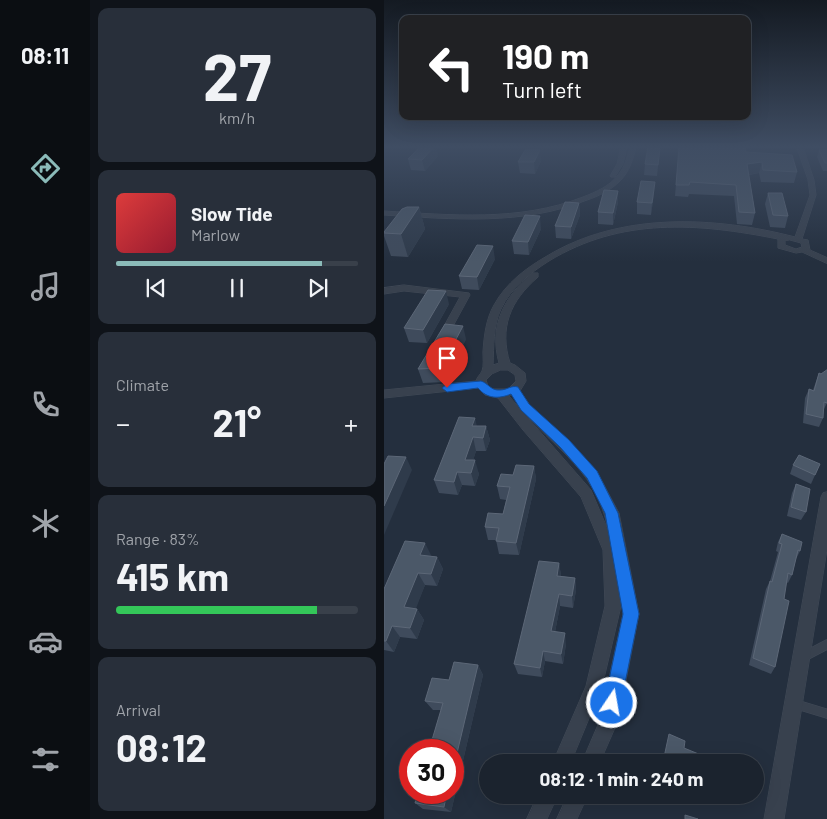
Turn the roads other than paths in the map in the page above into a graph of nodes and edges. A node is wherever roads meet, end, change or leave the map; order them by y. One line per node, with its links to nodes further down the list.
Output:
1 (602, 185): 4 (street)
2 (611, 185): 5 (street)
3 (812, 185): 6 (street)
4 (384, 209)
5 (384, 214)
6 (798, 239): 7 (street); 8 (street)
7 (784, 240): 8 (street); 13 (street); 14 (street)
8 (805, 248): 9 (street); 10 (street)
9 (827, 254)
10 (827, 262)
11 (384, 291): 12 (street)
12 (440, 343)
13 (505, 366): 14 (street); 16 (street)
14 (488, 371): 15 (street)
15 (481, 384): 16 (street); 17 (street)
16 (507, 392): 23 (street); 24 (street)
17 (384, 394)
18 (827, 497): 20 (street)
19 (827, 644): 20 (lane)
20 (801, 658): 21 (street)
21 (793, 703): 22 (lane); 29 (street)
22 (827, 714)
23 (565, 754)
24 (595, 754)
25 (544, 804): 27 (street)
26 (574, 804): 28 (street)
27 (538, 819)
28 (567, 819)
29 (774, 819)

